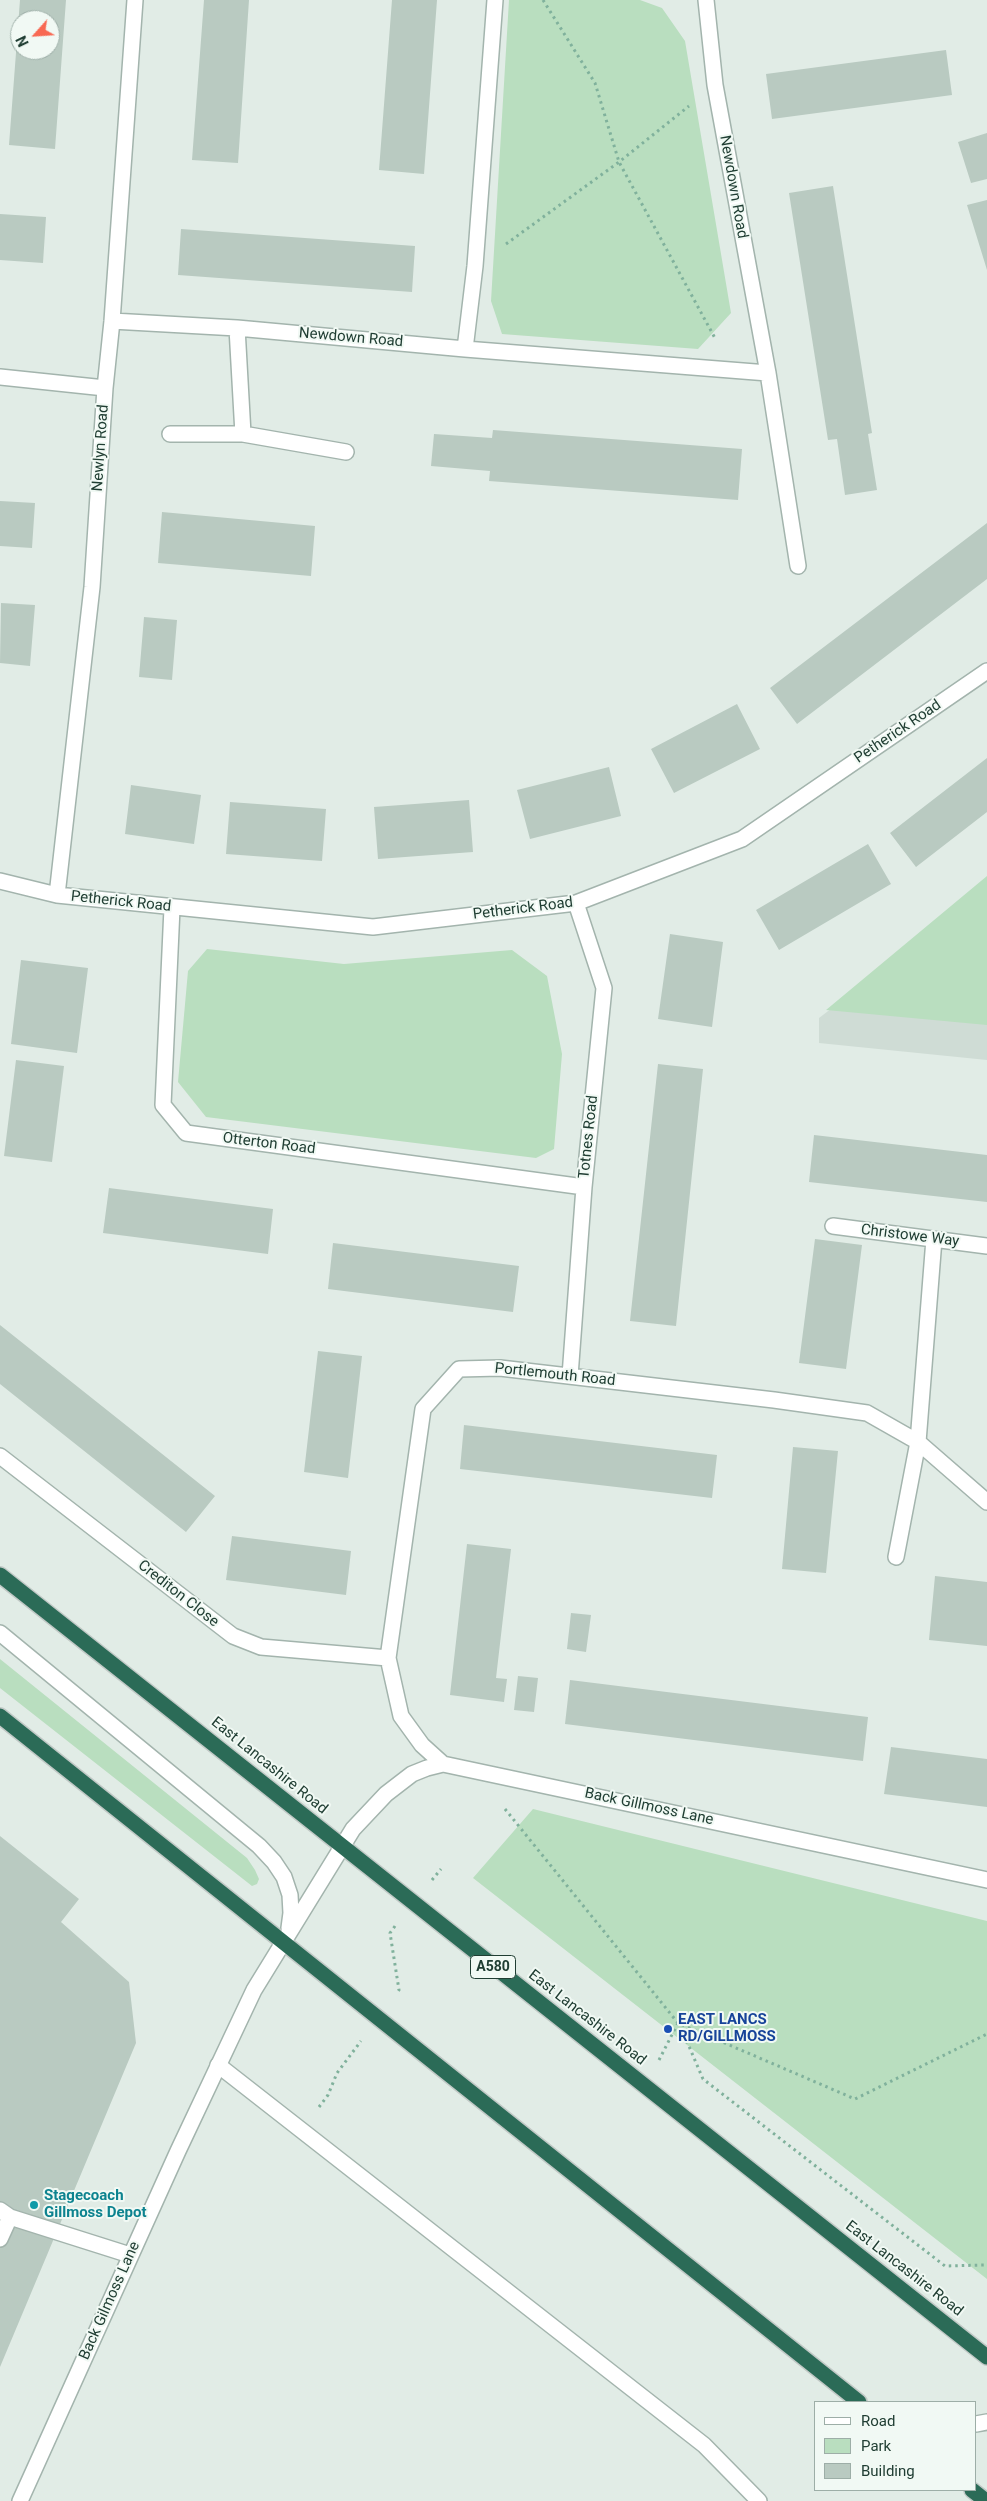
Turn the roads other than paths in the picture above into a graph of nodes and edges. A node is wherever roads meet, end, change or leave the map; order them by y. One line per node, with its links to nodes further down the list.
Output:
1 (135, 0): 4 (street, Newlyn Road)
2 (495, 0): 6 (street)
3 (706, 0): 7 (street, Newdown Road)
4 (112, 321): 5 (street, Newdown Road); 9 (street, Newlyn Road)
5 (238, 328): 6 (street, Newdown Road); 11 (street)
6 (465, 349): 7 (street, Newdown Road)
7 (768, 373): 13 (street, Newdown Road)
8 (0, 378): 9 (street)
9 (105, 388): 16 (street, Newlyn Road)
10 (170, 434): 11 (street)
11 (243, 434): 12 (street)
12 (346, 452)
13 (798, 566)
14 (987, 671): 17 (street, Petherick Road)
15 (0, 881): 16 (street, Petherick Road)
16 (57, 895): 18 (street, Petherick Road)
17 (576, 903): 18 (street, Petherick Road); 19 (street, Totnes Road)
18 (172, 908): 19 (street, Otterton Road)
19 (584, 1187): 23 (street, Totnes Road)
20 (833, 1226): 21 (street, Christowe Way)
21 (934, 1240): 22 (street, Christowe Way); 24 (street)
22 (987, 1246)
23 (570, 1376): 24 (street, Portlemouth Road); 30 (street, Portlemouth Road)
24 (918, 1442): 26 (street, Portlemouth Road); 27 (street)
25 (0, 1456): 30 (street, Crediton Close)
26 (987, 1502)
27 (896, 1557)
28 (0, 1576): 33 (highway, East Lancashire Road / A580)
29 (0, 1633): 35 (street)
30 (388, 1658): 32 (street, Portlemouth Road)
31 (0, 1716): 35 (highway)
32 (442, 1764): 33 (street, Back Gillmoss Lane); 34 (street, Back Gillmoss Lane)
33 (342, 1847): 35 (street, Back Gillmoss Lane); 40 (highway, East Lancashire Road / A580)
34 (987, 1880)
35 (284, 1941): 36 (street, Back Gilmoss Lane); 41 (highway)
36 (218, 2065): 39 (street, Back Gilmoss Lane); 44 (street)
37 (5, 2214): 38 (street); 39 (street)
38 (0, 2239)
39 (130, 2255): 43 (street, Back Gilmoss Lane)
40 (987, 2357)
41 (858, 2401)
42 (973, 2491): 45 (highway)
43 (20, 2501)
44 (759, 2501)
45 (986, 2501)

